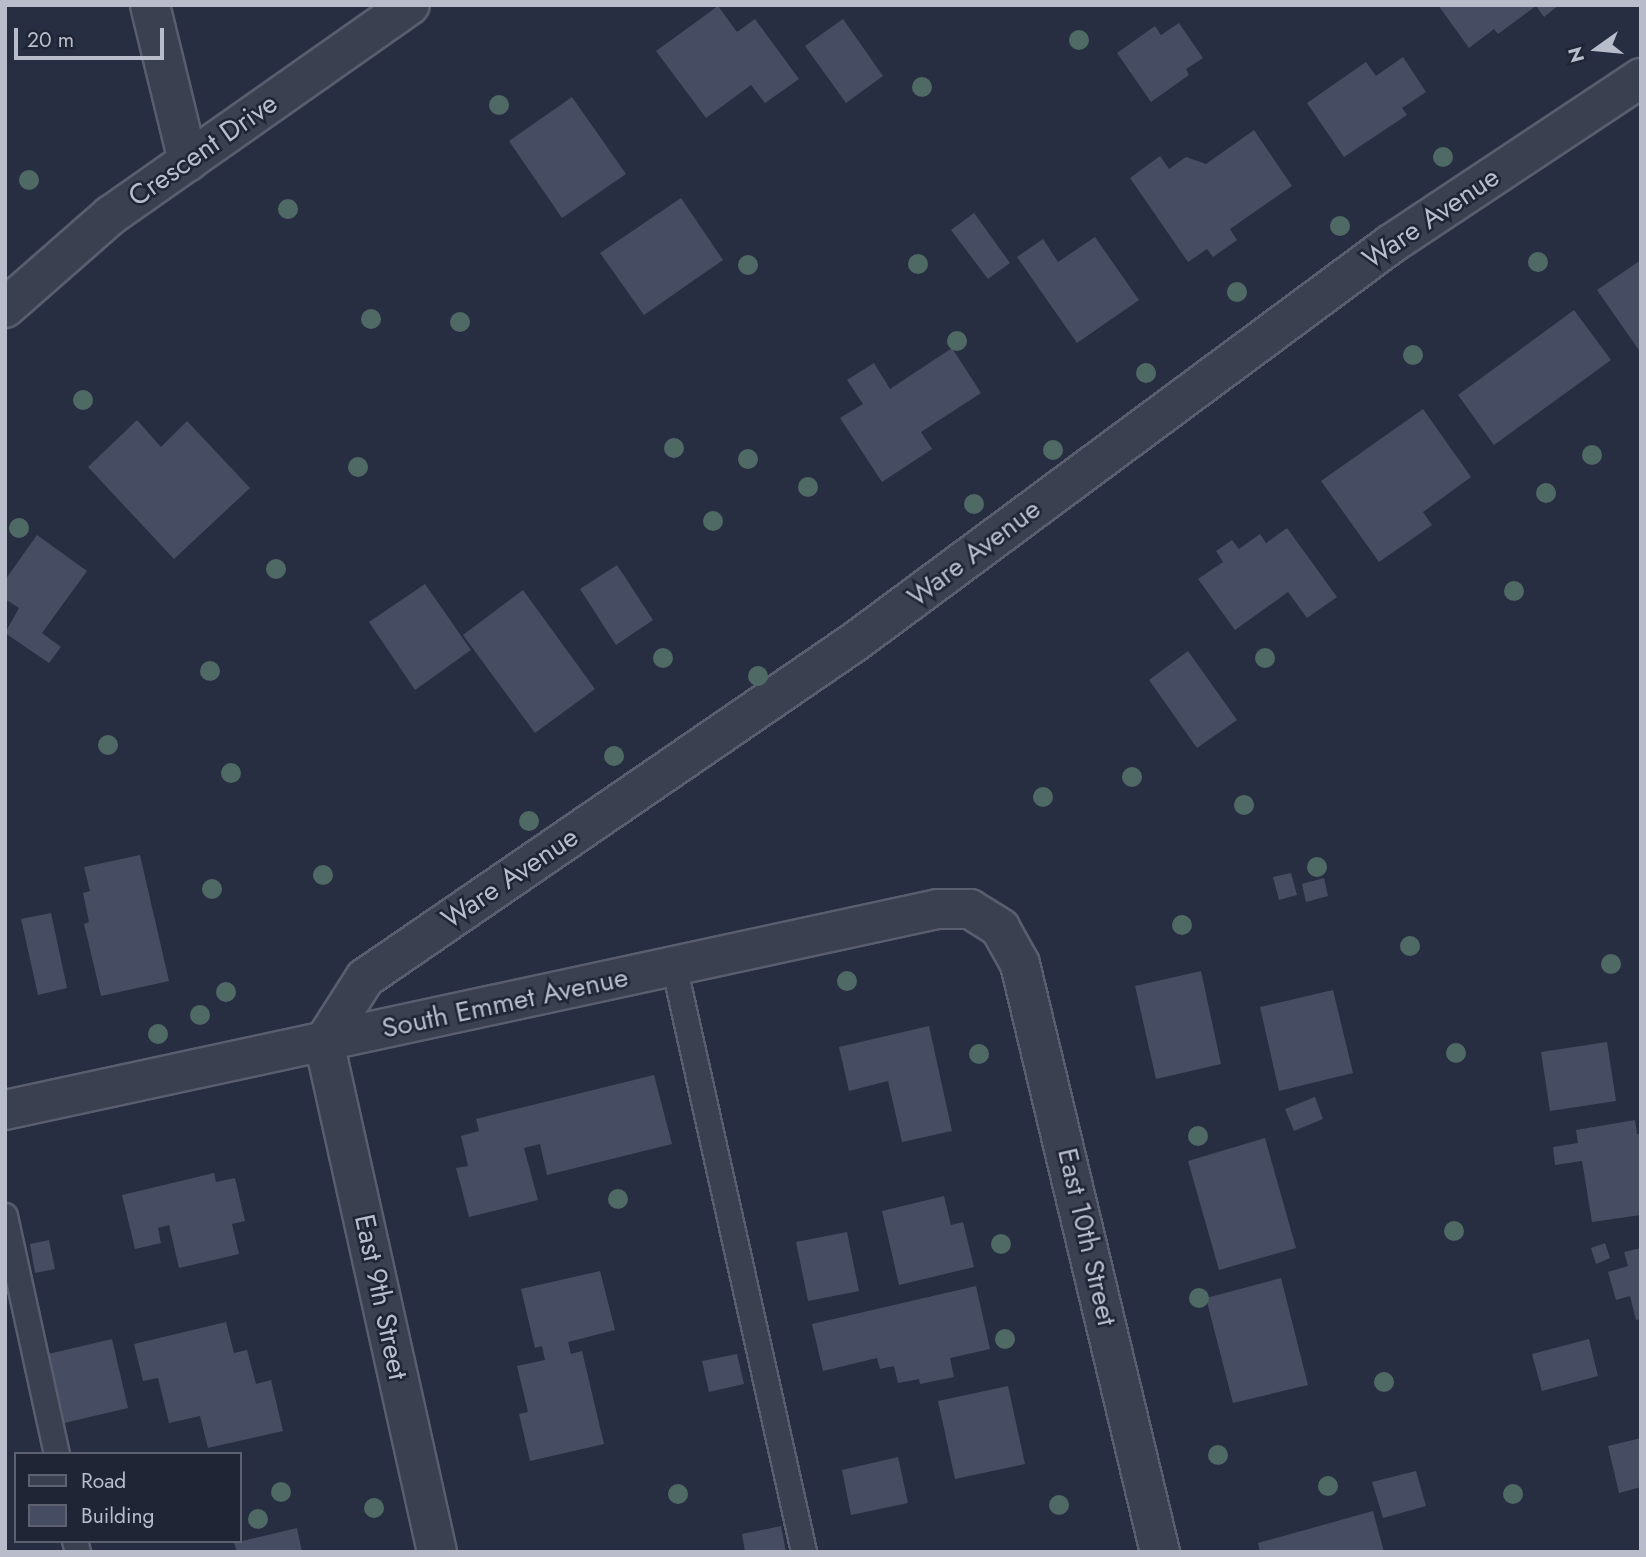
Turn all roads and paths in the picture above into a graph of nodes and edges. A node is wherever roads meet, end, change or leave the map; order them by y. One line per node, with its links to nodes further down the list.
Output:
1 (150, 5): 4 (street)
2 (410, 5): 4 (street, Crescent Drive)
3 (1641, 78): 8 (street, Ware Avenue)
4 (188, 161): 5 (street, Crescent Drive)
5 (5, 308)
6 (1000, 928): 7 (street, South Emmet Avenue); 14 (street, East 10th Street)
7 (674, 965): 8 (street, South Emmet Avenue); 13 (lane)
8 (324, 1042): 9 (street, South Emmet Avenue); 12 (street, East 9th Street)
9 (5, 1110)
10 (5, 1216): 11 (lane)
11 (57, 1452)
12 (437, 1552)
13 (804, 1552)
14 (1160, 1552)

